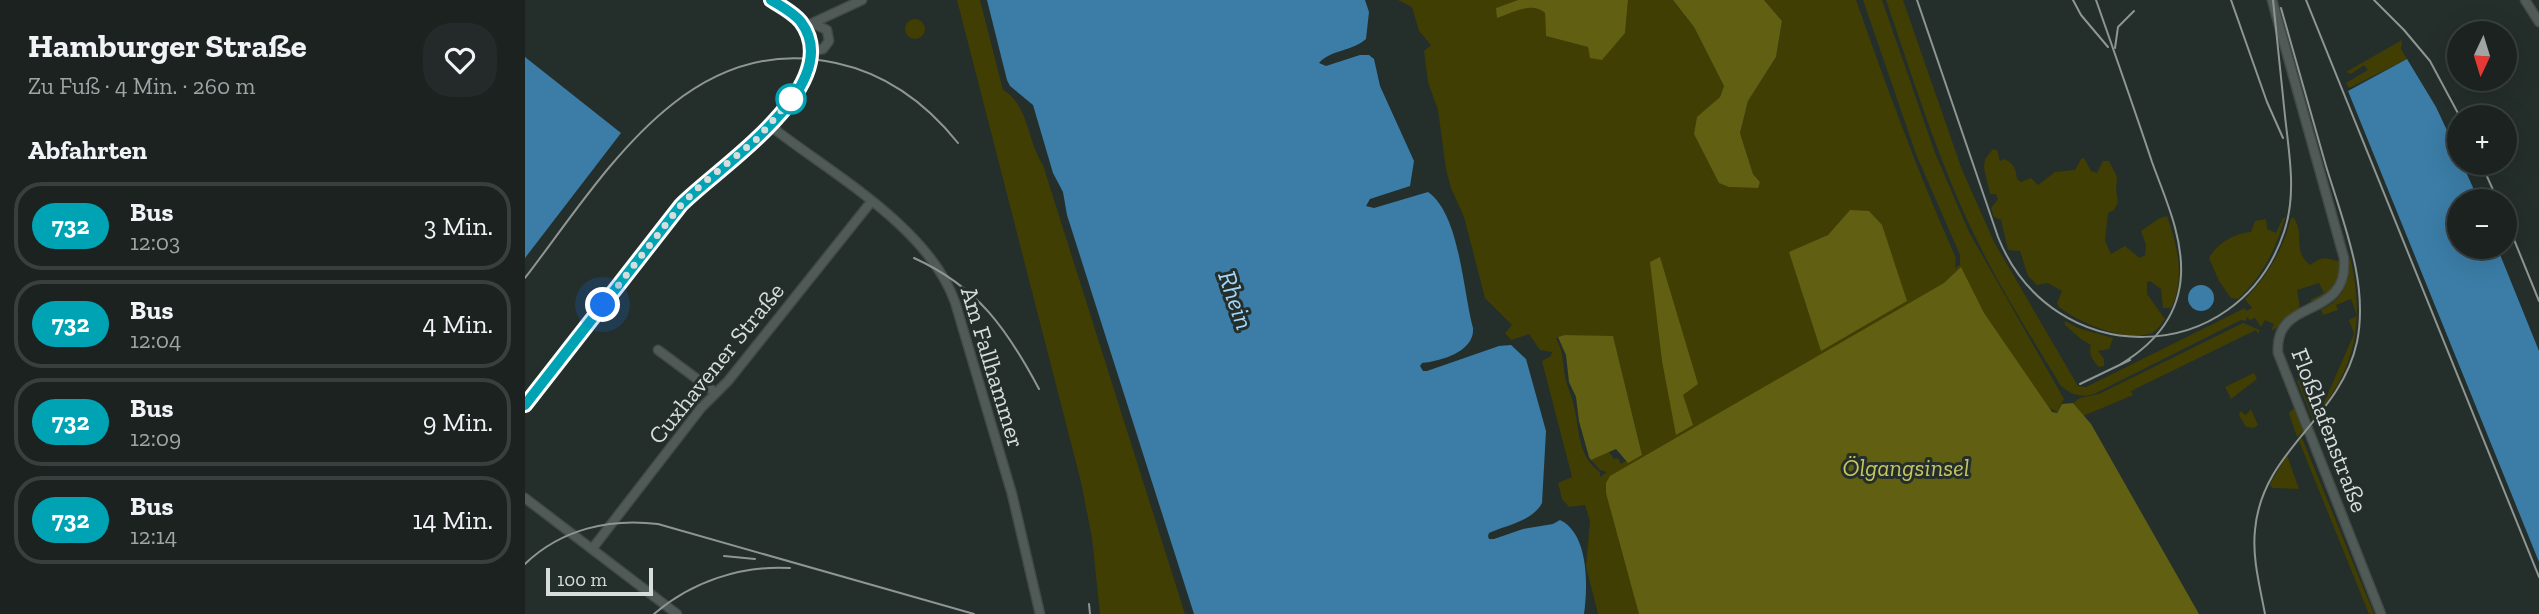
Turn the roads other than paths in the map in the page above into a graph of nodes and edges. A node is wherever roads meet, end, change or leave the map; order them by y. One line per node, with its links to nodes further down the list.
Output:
1 (771, 0): 6 (street)
2 (862, 0): 6 (street)
3 (2272, 0): 17 (street, Floßhafenstraße)
4 (2525, 0): 5 (street)
5 (2539, 22)
6 (808, 25): 7 (street); 7 (street)
7 (811, 51): 8 (street)
8 (769, 125): 9 (street, Am Fallhammer); 12 (street)
9 (871, 202): 11 (street, Cuxhavener Straße); 16 (street, Am Fallhammer)
10 (658, 350): 11 (street)
11 (716, 393): 14 (street, Cuxhavener Straße)
12 (525, 405)
13 (525, 498): 14 (street)
14 (592, 549): 15 (street)
15 (677, 614)
16 (1040, 614)
17 (2381, 614)

